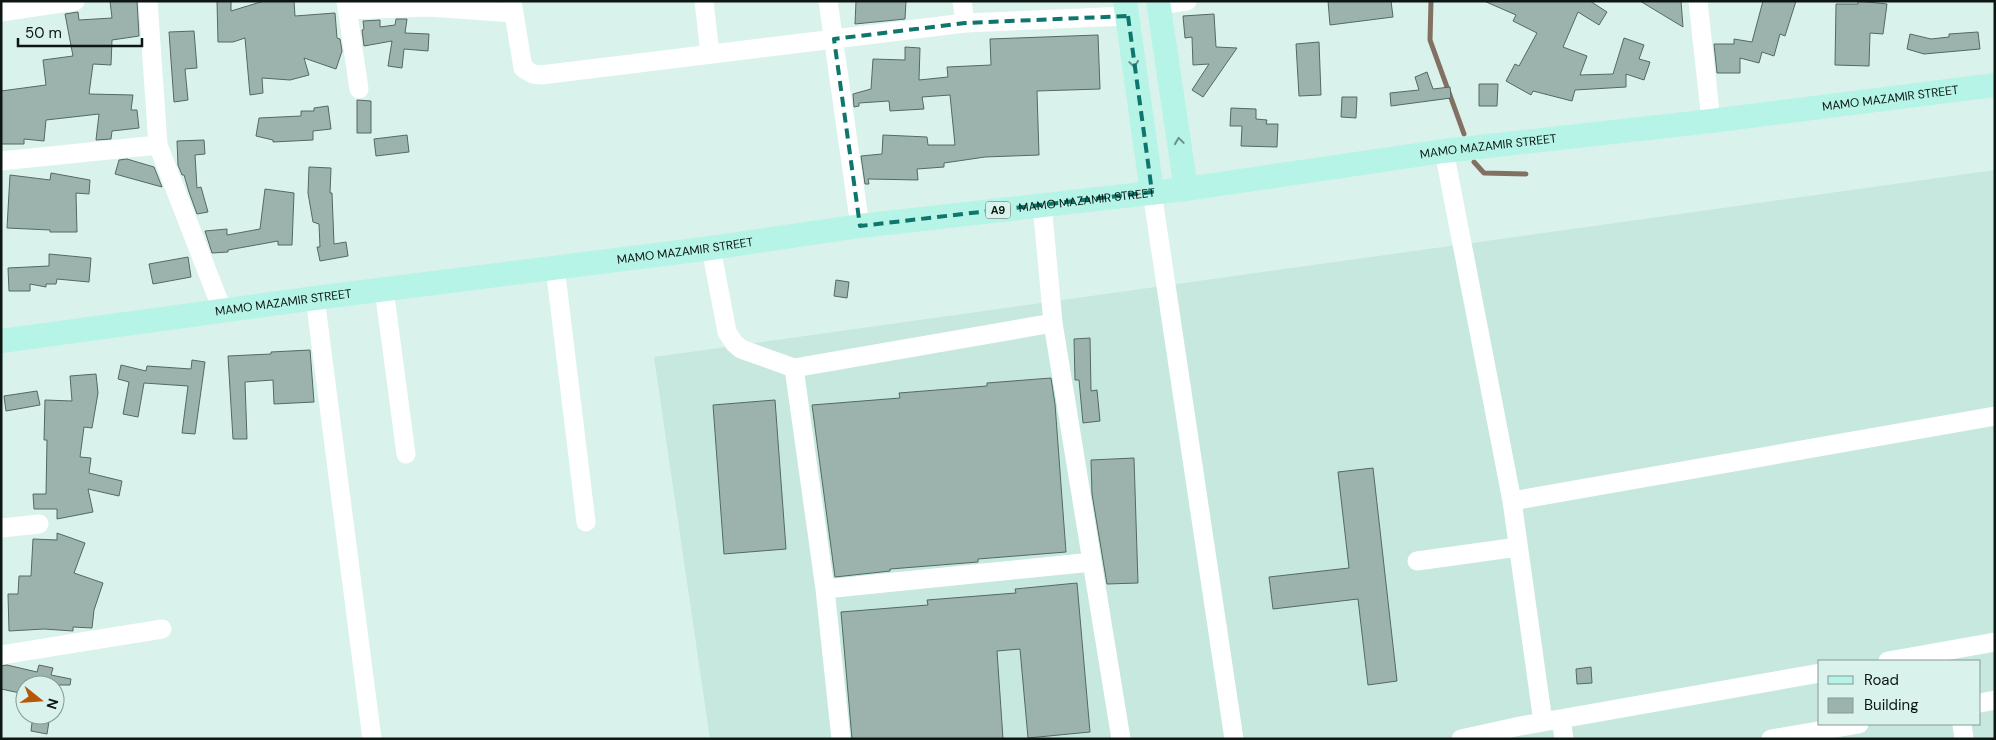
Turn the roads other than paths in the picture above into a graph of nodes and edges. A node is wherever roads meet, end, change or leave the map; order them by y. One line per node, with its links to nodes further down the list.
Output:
1 (75, 1): 12 (street)
2 (148, 1): 19 (street)
3 (704, 1): 15 (street)
4 (828, 1): 14 (street)
5 (962, 1): 13 (street)
6 (1187, 1): 8 (street)
7 (1698, 1): 18 (street)
8 (1158, 3): 22 (main road, one-way to 8)
9 (347, 6): 10 (street); 17 (street)
10 (513, 7): 15 (street)
11 (1126, 8): 13 (street); 23 (main road, one-way to 23)
12 (1, 12)
13 (965, 24): 14 (street)
14 (834, 39): 15 (street); 25 (street)
15 (710, 54)
16 (1995, 85): 18 (main road, MAMO MAZAMIR STREET / A9)
17 (359, 89)
18 (1711, 121): 20 (main road, MAMO MAZAMIR STREET / A9)
19 (158, 145): 21 (street); 30 (street)
20 (1444, 151): 22 (main road, MAMO MAZAMIR STREET / A9); 36 (street)
21 (1, 161)
22 (1186, 189): 23 (main road, MAMO MAZAMIR STREET / A9)
23 (1152, 192): 24 (main road, MAMO MAZAMIR STREET / A9); 59 (street)
24 (1042, 204): 25 (main road, MAMO MAZAMIR STREET / A9); 31 (street)
25 (860, 226): 26 (main road, MAMO MAZAMIR STREET / A9)
26 (711, 248): 27 (main road, MAMO MAZAMIR STREET / A9); 33 (street)
27 (555, 268): 28 (main road, MAMO MAZAMIR STREET / A9); 37 (street)
28 (384, 289): 29 (main road, MAMO MAZAMIR STREET / A9); 35 (street)
29 (315, 298): 30 (main road, MAMO MAZAMIR STREET / A9); 56 (street)
30 (223, 312): 32 (main road, MAMO MAZAMIR STREET / A9)
31 (1054, 323): 33 (street); 42 (street)
32 (1, 341)
33 (794, 368): 43 (street)
34 (1995, 416): 36 (street)
35 (406, 454)
36 (1512, 501): 40 (street)
37 (586, 522)
38 (39, 524): 39 (street)
39 (1, 528)
40 (1518, 547): 41 (street); 51 (street)
41 (1417, 561)
42 (1092, 562): 43 (street); 58 (street)
43 (825, 589): 57 (street)
44 (162, 629): 46 (street)
45 (1995, 642): 47 (street)
46 (1, 655)
47 (1894, 660)
48 (1818, 673): 51 (street)
49 (1995, 700): 50 (street)
50 (1981, 703)
51 (1552, 721): 54 (street); 61 (street)
52 (1855, 725): 55 (street)
53 (1962, 725): 63 (street)
54 (1521, 732): 60 (street)
55 (1824, 734): 62 (street)
56 (372, 739)
57 (841, 739)
58 (1121, 739)
59 (1234, 739)
60 (1461, 739)
61 (1564, 739)
62 (1771, 739)
63 (1964, 739)

